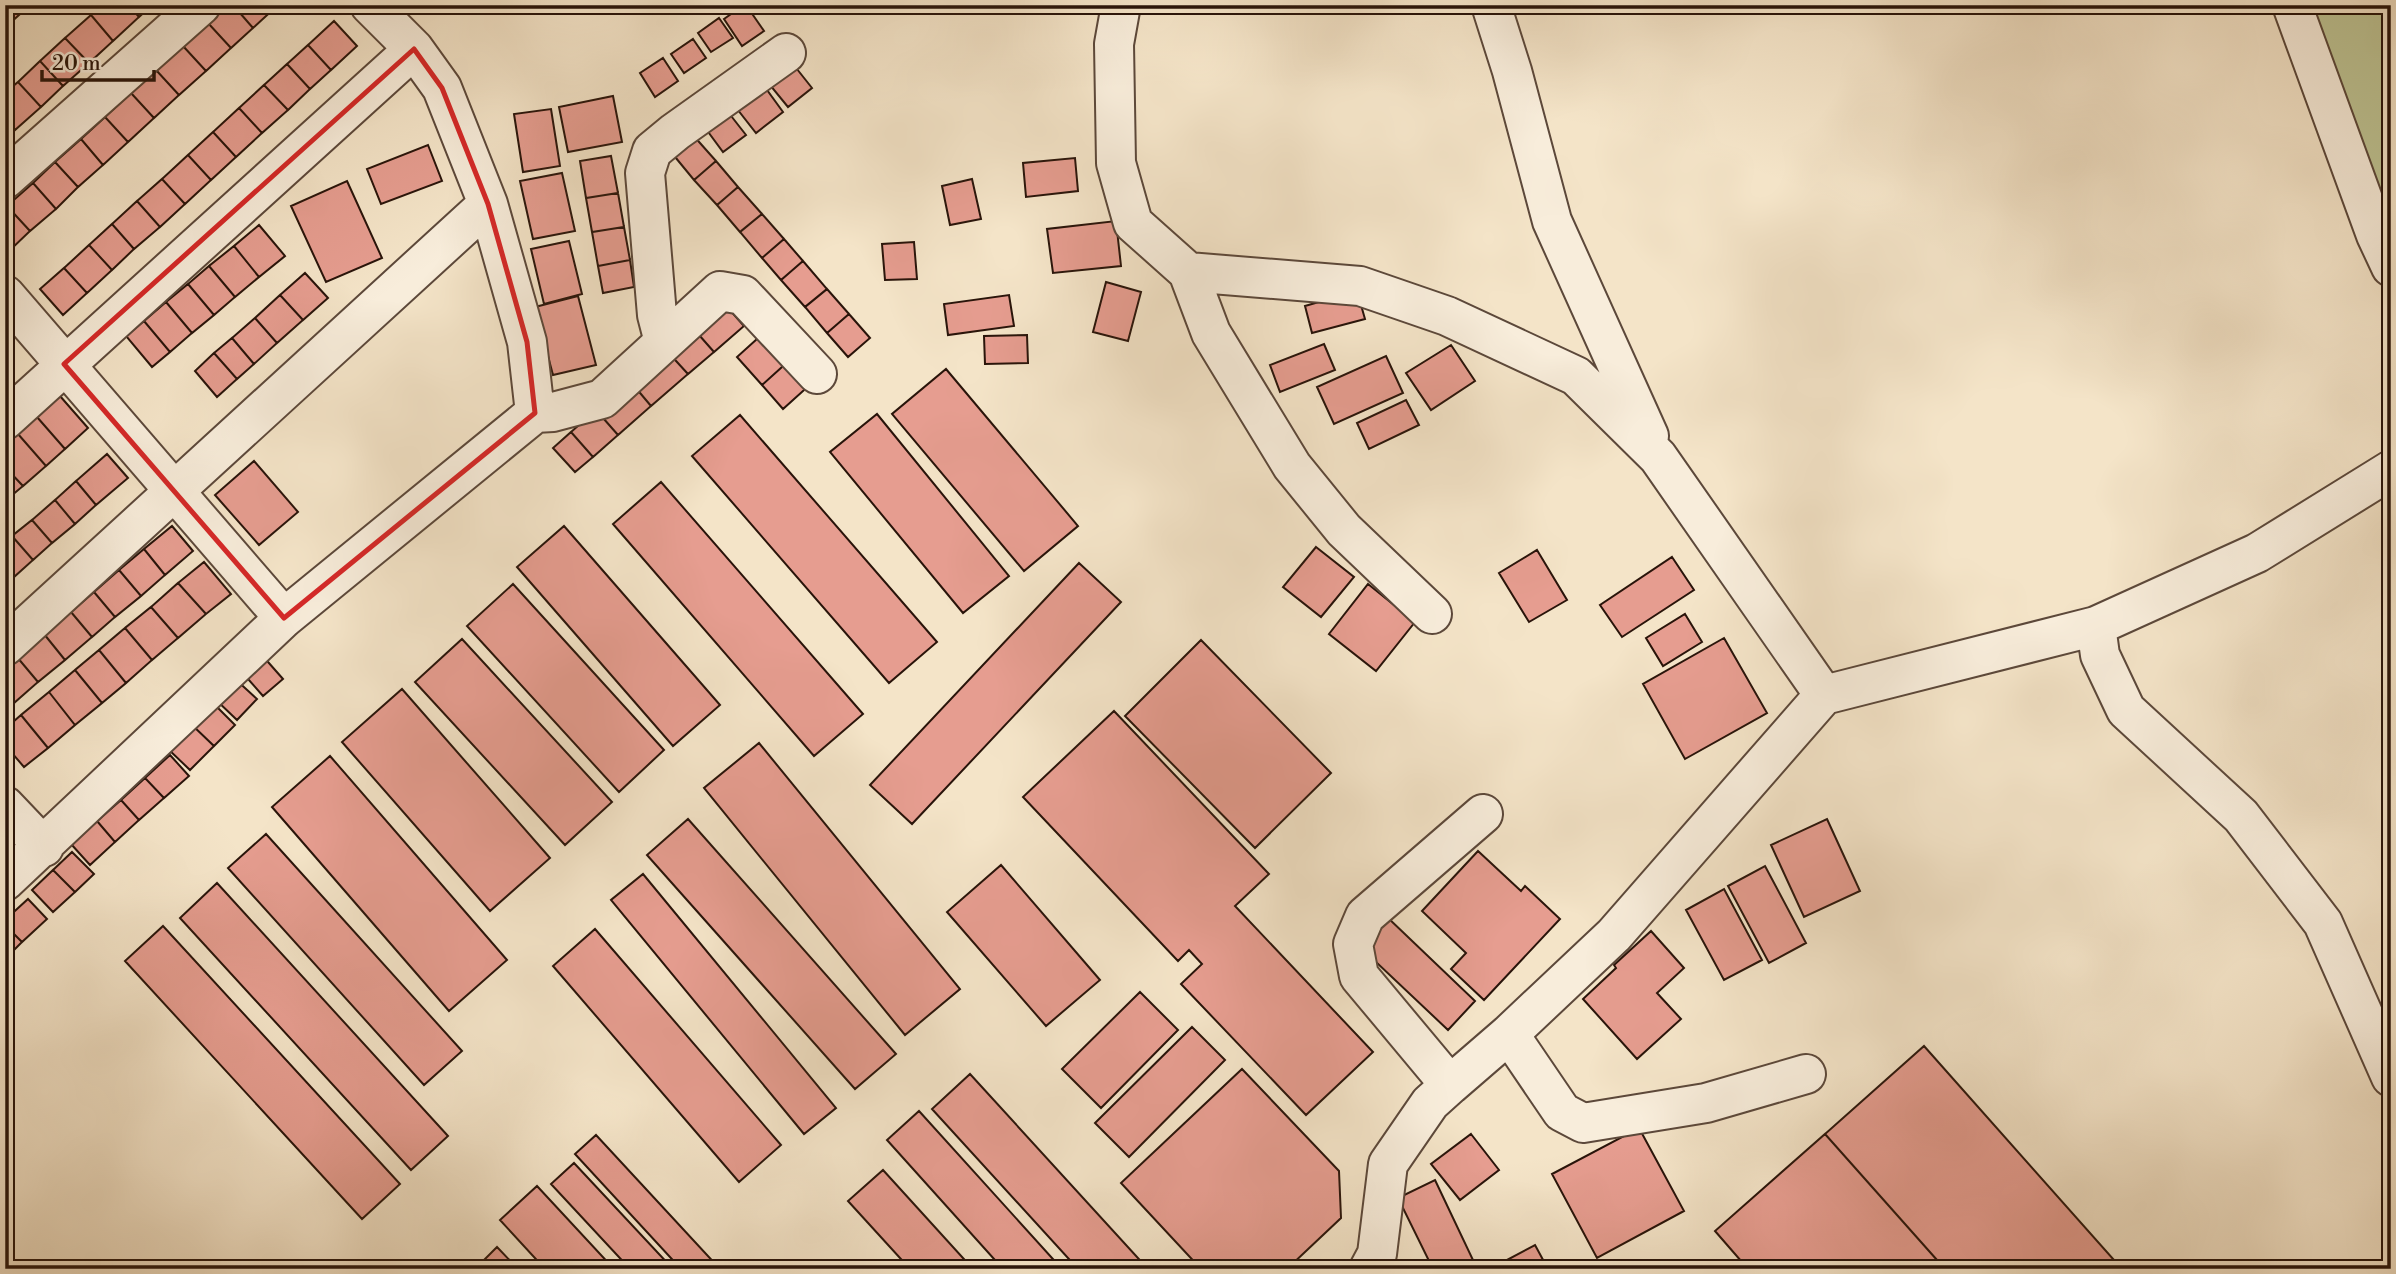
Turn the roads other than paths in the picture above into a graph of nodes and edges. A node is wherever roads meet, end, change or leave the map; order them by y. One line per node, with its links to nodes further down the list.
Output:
1 (201, 5): 8 (street)
2 (370, 5): 6 (street)
3 (1121, 5): 11 (street)
4 (1491, 5): 18 (street)
5 (2292, 5): 10 (street)
6 (414, 49): 9 (street); 14 (street)
7 (786, 53): 13 (street)
8 (5, 179)
9 (488, 204): 16 (street); 20 (street)
10 (2391, 267)
11 (1188, 272): 18 (street); 21 (street)
12 (5, 295): 14 (street)
13 (664, 342): 15 (street); 16 (street)
14 (64, 365): 17 (street); 20 (street)
15 (817, 374)
16 (535, 413): 22 (street)
17 (5, 420)
18 (1658, 457): 25 (street)
19 (2391, 470): 23 (street)
20 (174, 489): 22 (street); 24 (street)
21 (1432, 614)
22 (284, 618): 28 (street)
23 (2096, 626): 25 (street); 32 (street)
24 (5, 646)
25 (1824, 695): 30 (street)
26 (5, 806): 28 (street)
27 (1483, 814): 33 (street)
28 (44, 847): 29 (street)
29 (5, 881)
30 (1508, 1034): 31 (street); 33 (street)
31 (1806, 1074)
32 (2391, 1077)
33 (1450, 1086): 34 (street)
34 (1369, 1269)

